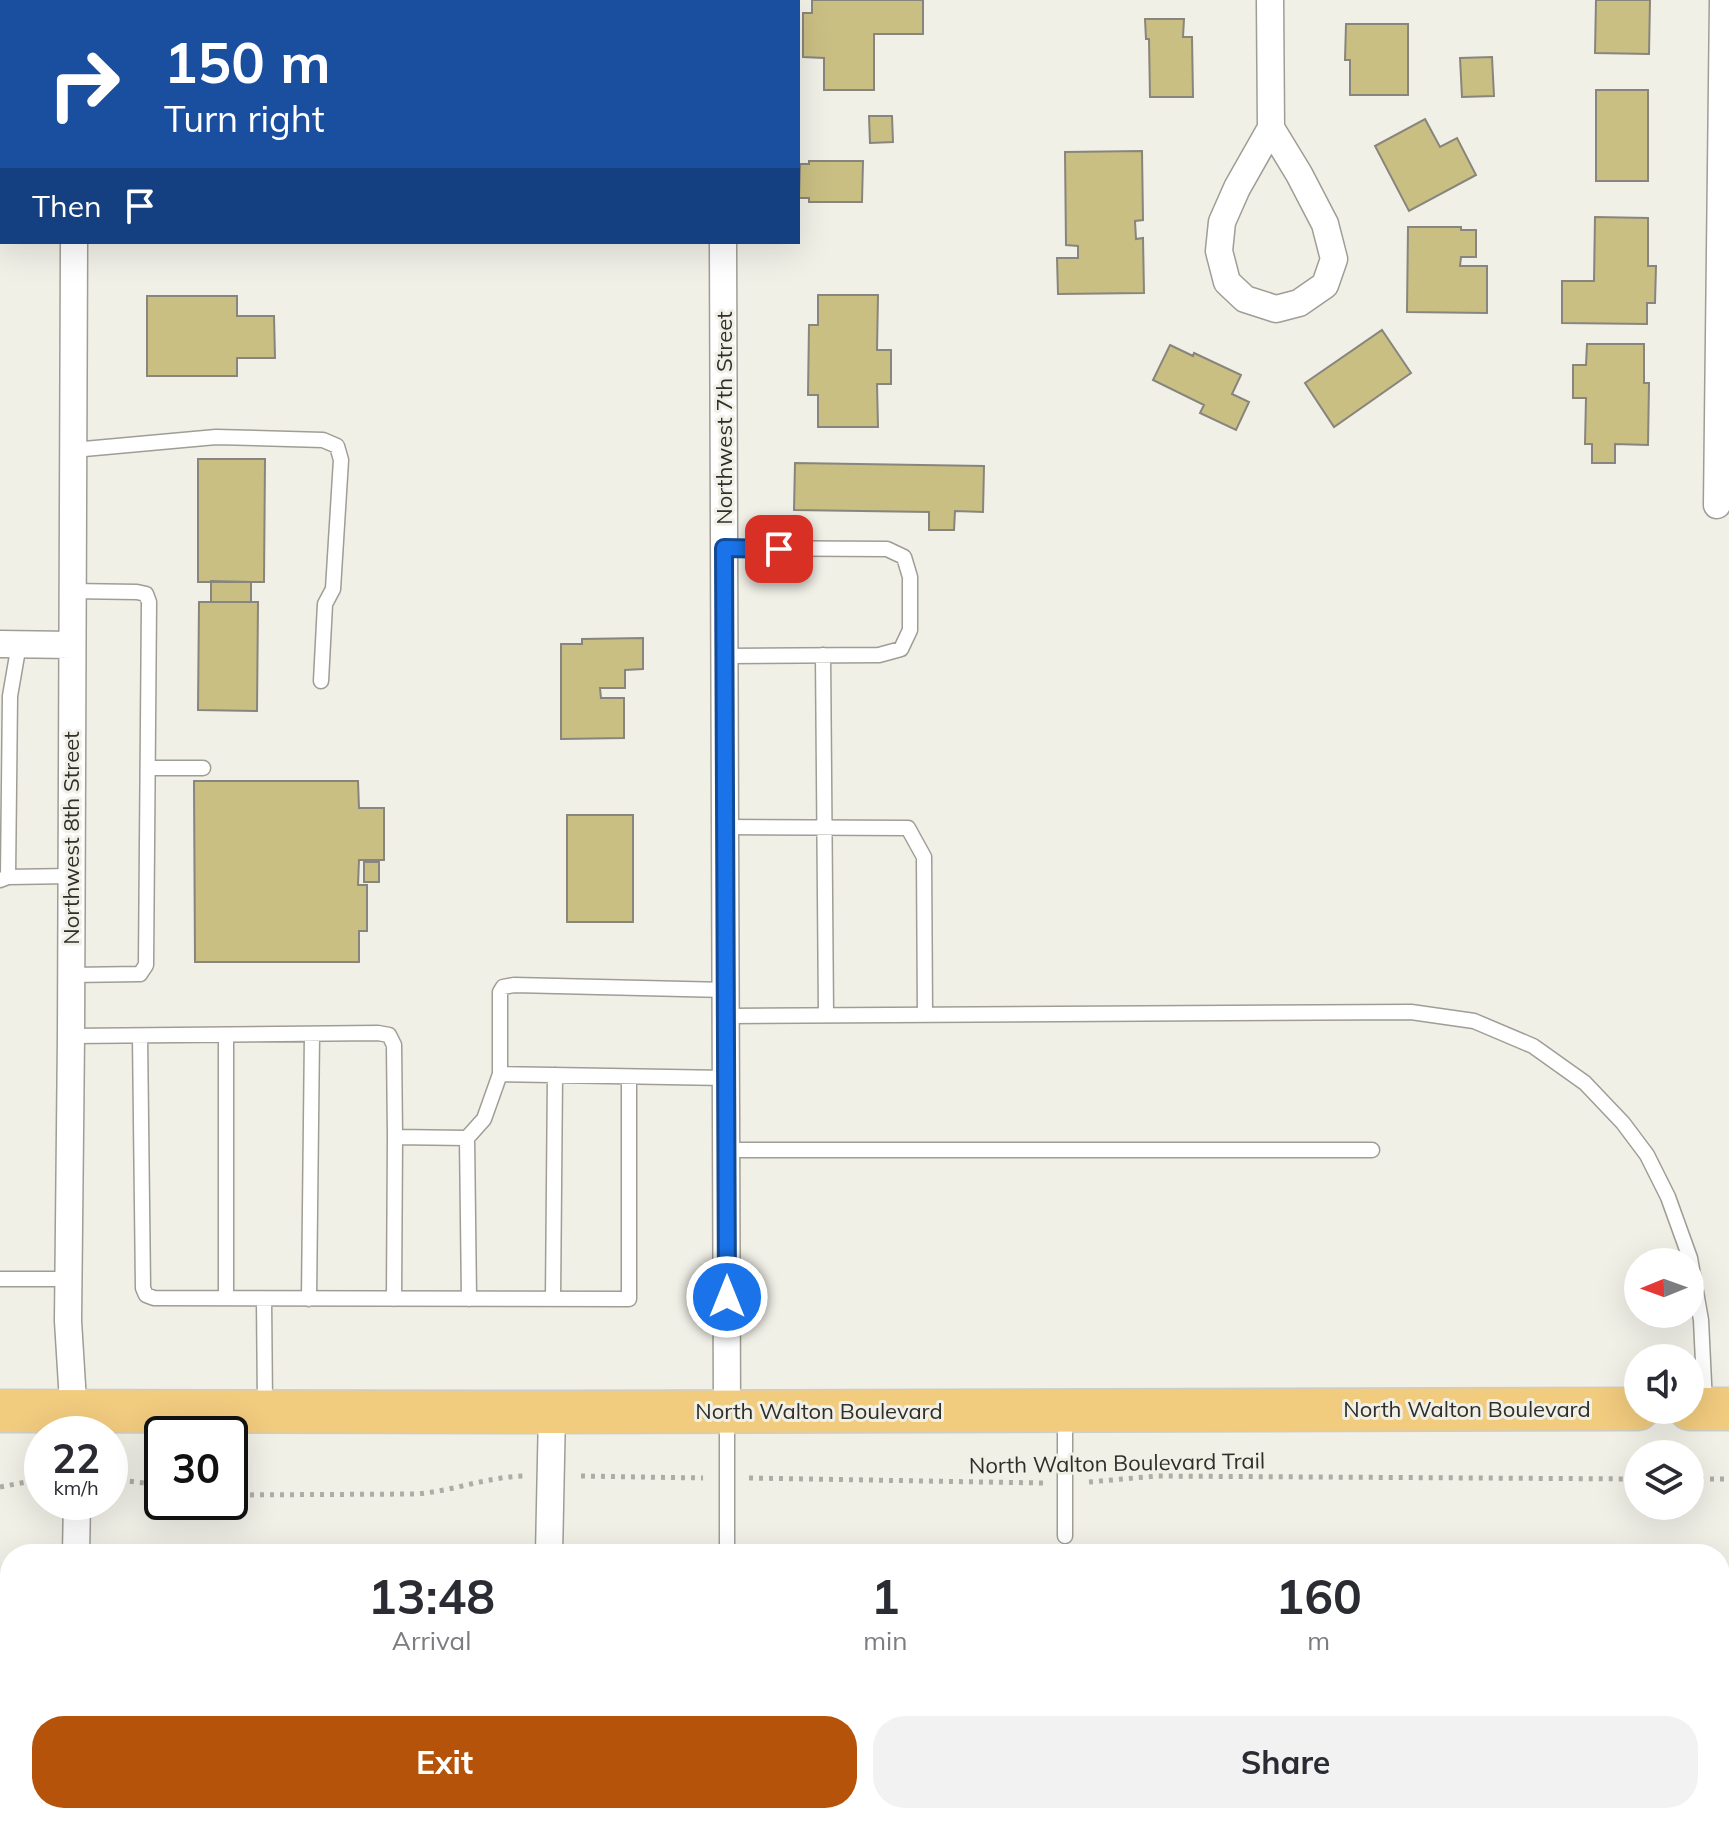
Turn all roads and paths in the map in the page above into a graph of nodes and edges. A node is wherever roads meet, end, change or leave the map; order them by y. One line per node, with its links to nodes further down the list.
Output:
1 (1270, 0): 3 (street)
2 (1723, 0): 7 (street)
3 (1271, 128): 3 (street)
4 (74, 244): 6 (street, Northwest 8th Street)
5 (723, 244): 8 (street, Northwest 7th Street)
6 (73, 450): 9 (street, Northwest 8th Street); 14 (lane)
7 (1717, 505)
8 (724, 548): 12 (lane); 13 (street, Northwest 7th Street)
9 (72, 591): 11 (street, Northwest 8th Street); 15 (lane)
10 (10, 644): 11 (street); 20 (lane)
11 (72, 645): 19 (street, Northwest 8th Street)
12 (823, 655): 13 (lane); 18 (lane)
13 (725, 656): 17 (street, Northwest 7th Street)
14 (321, 681)
15 (148, 768): 16 (lane); 21 (lane)
16 (203, 768)
17 (725, 827): 18 (lane); 22 (street, Northwest 7th Street)
18 (825, 827): 23 (lane); 24 (lane)
19 (71, 876): 20 (lane); 21 (street, Northwest 8th Street)
20 (4, 878)
21 (71, 975): 27 (street, Northwest 8th Street)
22 (726, 1003): 23 (lane); 29 (lane); 32 (street, Northwest 7th Street)
23 (826, 1015): 24 (lane)
24 (925, 1015): 46 (lane)
25 (312, 1034): 26 (lane); 33 (lane); 41 (lane)
26 (226, 1035): 28 (lane); 39 (lane)
27 (71, 1036): 28 (lane); 38 (street, Northwest 8th Street)
28 (140, 1036): 39 (lane)
29 (500, 1074): 30 (lane); 34 (lane)
30 (555, 1075): 31 (lane); 44 (lane)
31 (629, 1077): 32 (lane); 44 (lane)
32 (726, 1078): 35 (street, Northwest 7th Street)
33 (395, 1137): 34 (lane); 42 (lane)
34 (467, 1138): 43 (lane)
35 (726, 1150): 36 (lane); 49 (street, Northwest 7th Street)
36 (1372, 1150)
37 (0, 1279): 38 (lane)
38 (68, 1279): 53 (street, Northwest 8th Street)
39 (226, 1298): 40 (lane)
40 (264, 1299): 41 (lane); 50 (lane)
41 (309, 1299): 42 (lane)
42 (394, 1299): 43 (lane)
43 (469, 1299): 44 (lane)
44 (553, 1299)
45 (1624, 1409): 47 (main road, North Walton Boulevard)
46 (1708, 1409)
47 (1065, 1410): 49 (main road, North Walton Boulevard); 62 (lane)
48 (0, 1411): 52 (main road, North Walton Boulevard)
49 (727, 1411): 51 (main road, North Walton Boulevard); 57 (lane)
50 (265, 1412): 51 (main road, North Walton Boulevard); 54 (main road, North Walton Boulevard)
51 (552, 1412): 68 (street)
52 (34, 1416)
53 (74, 1416)
54 (128, 1419)
55 (503, 1476): 64 (path)
56 (596, 1476): 57 (path, North Walton Boulevard Trail)
57 (728, 1478): 62 (path, North Walton Boulevard Trail); 69 (lane)
58 (1624, 1479): 62 (path, North Walton Boulevard Trail)
59 (1704, 1479): 60 (path)
60 (1729, 1479)
61 (24, 1482): 63 (path)
62 (1066, 1484): 66 (lane)
63 (0, 1487)
64 (248, 1495)
65 (77, 1520): 67 (street)
66 (1065, 1536)
67 (76, 1544)
68 (549, 1544)
69 (727, 1544)

